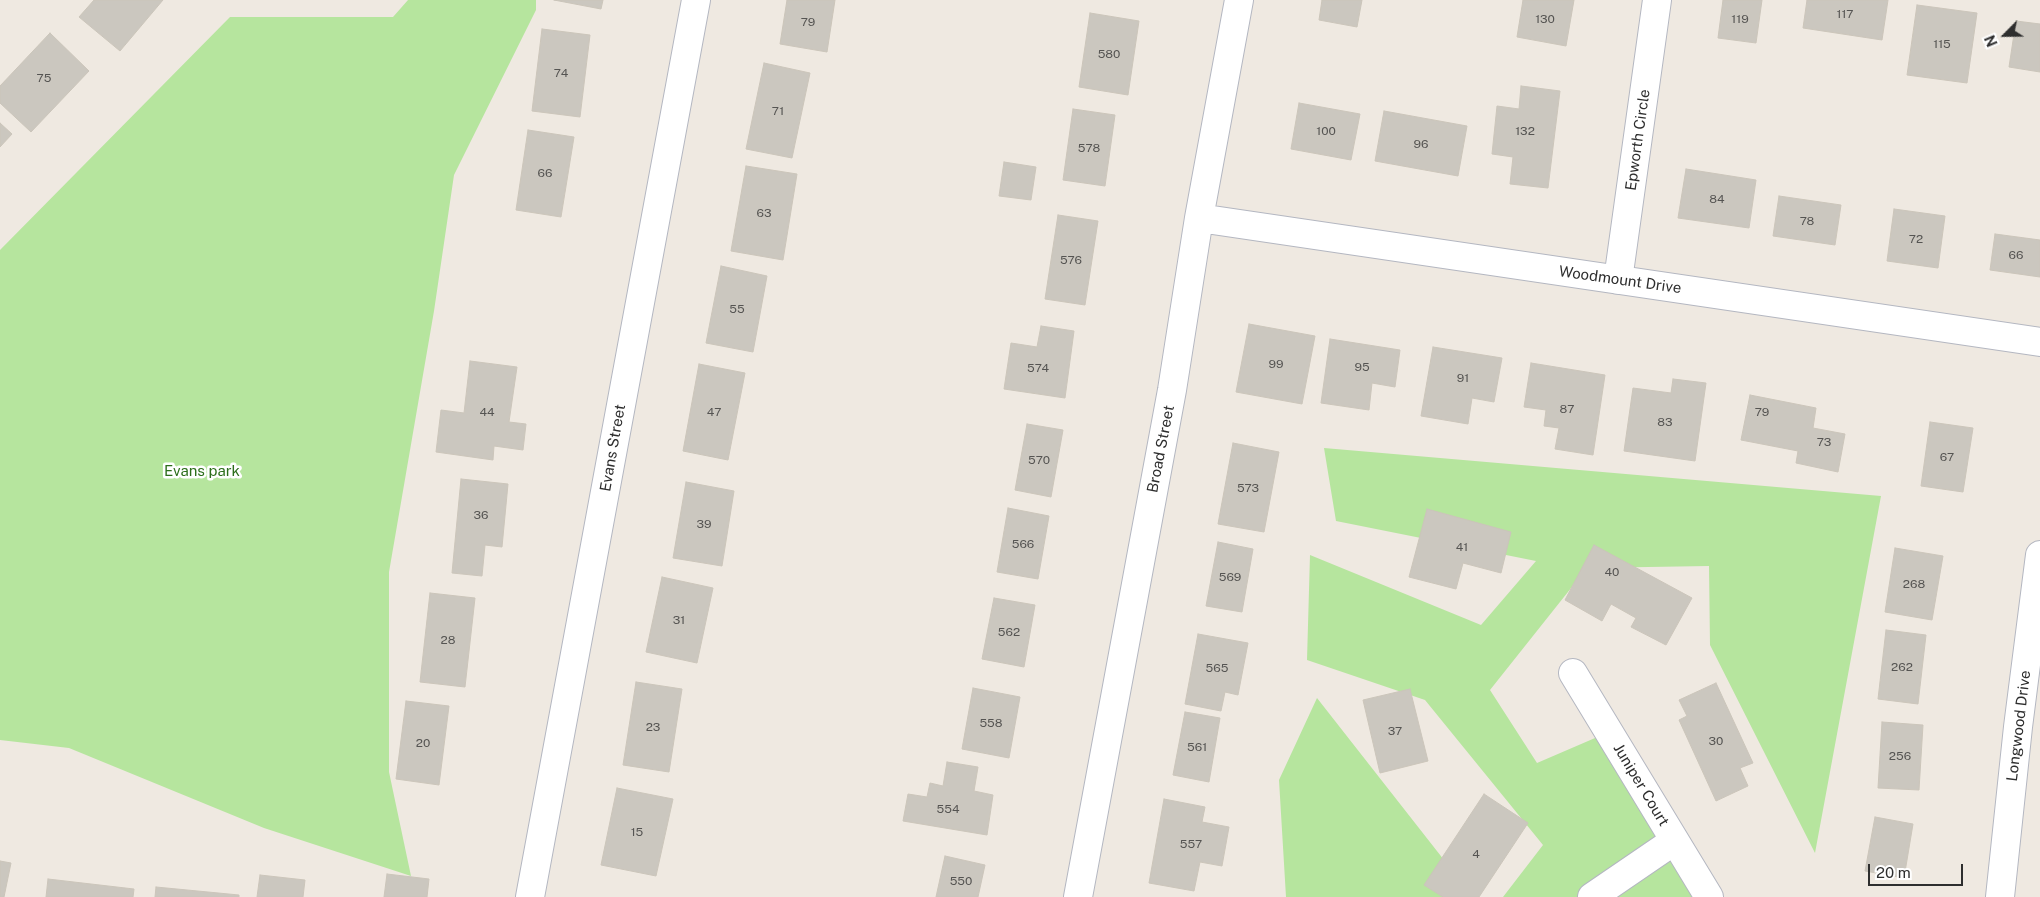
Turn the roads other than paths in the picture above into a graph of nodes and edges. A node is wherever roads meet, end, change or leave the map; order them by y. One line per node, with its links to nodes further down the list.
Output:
1 (696, 0): 11 (street, Evans Street)
2 (1239, 0): 4 (street, Broad Street)
3 (1657, 0): 5 (street, Epworth Circle)
4 (1199, 218): 5 (street, Woodmount Drive); 12 (street, Broad Street)
5 (1618, 280): 6 (street, Woodmount Drive)
6 (2040, 342)
7 (2040, 555): 9 (street, Longwood Drive)
8 (1573, 673): 10 (street, Juniper Court)
9 (2029, 729): 15 (street, Longwood Drive)
10 (1674, 841): 13 (street); 14 (street, Juniper Court)
11 (530, 897)
12 (1078, 897)
13 (1592, 897)
14 (1709, 897)
15 (2000, 897)

